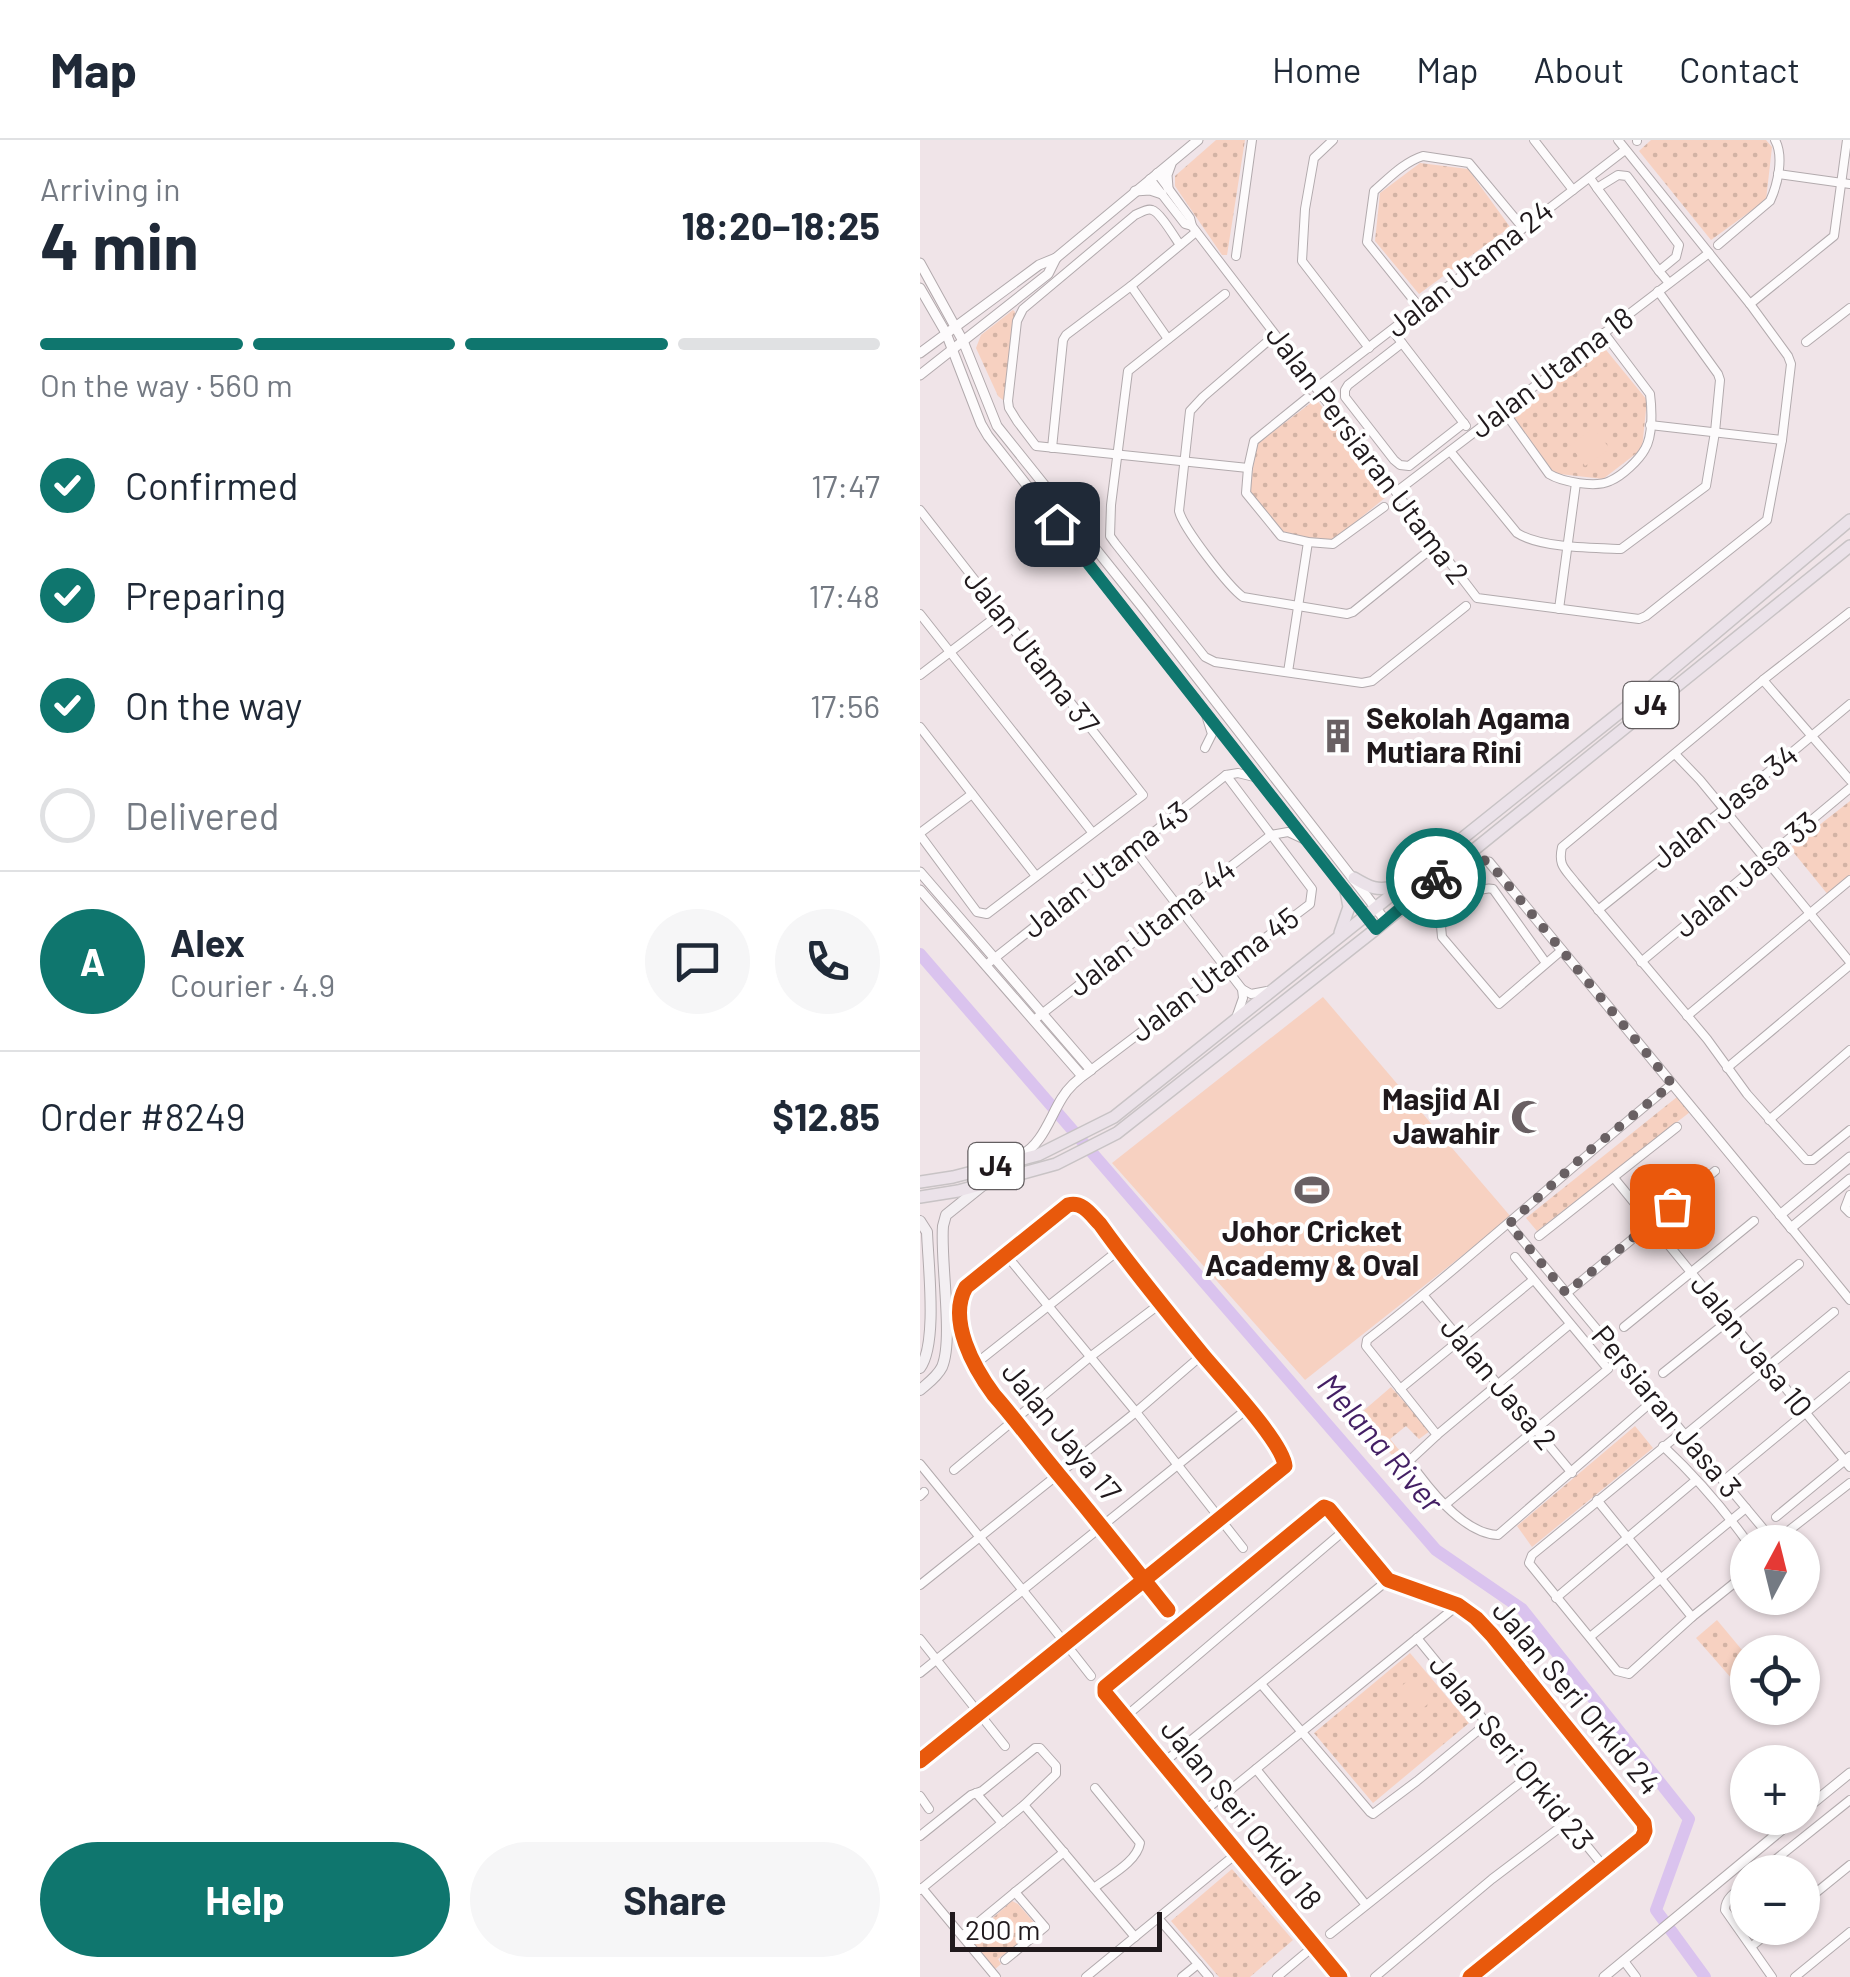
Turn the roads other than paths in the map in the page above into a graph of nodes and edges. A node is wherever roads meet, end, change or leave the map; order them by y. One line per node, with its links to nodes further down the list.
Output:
1 (1198, 140): 9 (street)
2 (1252, 140): 24 (street)
3 (1333, 140): 47 (street)
4 (1534, 140): 17 (street)
5 (1618, 140): 8 (street, Jalan Persiaran Utama 2)
6 (1774, 140): 10 (street)
7 (1846, 140): 13 (street)
8 (1625, 150): 12 (street, Jalan Utama 24); 23 (street, Jalan Persiaran Utama 2)
9 (1172, 162): 11 (street); 16 (street)
10 (1778, 174): 13 (street); 22 (street)
11 (1154, 176): 16 (street, Jalan Persiaran Utama 2); 18 (street)
12 (1590, 178): 15 (street); 17 (street, Jalan Utama 24)
13 (1839, 182): 14 (street); 35 (street)
14 (1850, 184)
15 (1597, 188): 27 (street); 27 (street)
16 (1165, 190): 18 (street); 20 (street, Jalan Persiaran Utama 2)
17 (1573, 190): 19 (street, Jalan Utama 24)
18 (1135, 191): 25 (street)
19 (1524, 228): 36 (street, Jalan Utama 24); 36 (street)
20 (1194, 229): 21 (street); 42 (street, Jalan Persiaran Utama 2)
21 (1180, 245): 29 (street); 61 (street)
22 (1718, 245)
23 (1708, 253): 28 (street, Jalan Utama 18); 35 (street, Jalan Persiaran Utama 2)
24 (1236, 256)
25 (1056, 258): 33 (street); 44 (street)
26 (920, 263): 32 (street)
27 (1659, 271): 28 (street)
28 (1669, 283): 31 (street, Jalan Utama 18)
29 (1131, 286): 43 (street); 61 (street)
30 (920, 288): 41 (street)
31 (1658, 291): 40 (street, Jalan Utama 18); 58 (street)
32 (936, 293): 33 (street); 38 (street)
33 (1000, 294): 38 (street)
34 (1225, 294): 43 (street)
35 (1750, 304): 60 (street, Jalan Persiaran Utama 2)
36 (1420, 308): 39 (street, Jalan Utama 24)
37 (1850, 308): 45 (street)
38 (956, 326): 41 (street); 44 (street)
39 (1392, 330): 46 (street); 47 (street, Jalan Utama 24)
40 (1604, 333): 55 (street, Jalan Utama 18); 57 (street)
41 (946, 334): 48 (street); 49 (street)
42 (1275, 335): 53 (street, Jalan Persiaran Utama 2); 64 (street)
43 (1168, 339): 63 (street)
44 (963, 341): 48 (street); 110 (street)
45 (1806, 342)
46 (1402, 344): 56 (street); 56 (street)
47 (1368, 348): 53 (street, Jalan Utama 24)
48 (953, 349): 50 (street); 52 (street)
49 (920, 353)
50 (932, 366): 51 (street); 52 (street)
51 (920, 375)
52 (965, 382): 88 (street)
53 (1316, 388): 67 (street, Jalan Persiaran Utama 2)
54 (1307, 398): 65 (street)
55 (1503, 410): 59 (street, Jalan Utama 18); 66 (street)
56 (1464, 423): 59 (street)
57 (1650, 425): 58 (street); 66 (street)
58 (1715, 432): 60 (street); 73 (street)
59 (1472, 434): 62 (street, Jalan Utama 18)
60 (1782, 440): 79 (street, Jalan Persiaran Utama 2)
61 (1052, 448): 63 (street)
62 (1450, 451): 67 (street, Jalan Utama 18); 73 (street)
63 (1117, 454): 64 (street); 84 (street)
64 (1183, 461): 65 (street); 77 (street)
65 (1248, 468): 71 (street)
66 (1576, 483): 73 (street)
67 (1396, 492): 72 (street, Jalan Persiaran Utama 2)
68 (1384, 506): 71 (street)
69 (920, 510): 80 (street, Jalan Utama 37)
70 (1850, 520): 75 (main road, J4)
71 (1308, 542): 77 (street)
72 (1436, 545): 77 (street); 79 (street, Jalan Persiaran Utama 2)
73 (1568, 546): 79 (street)
74 (1850, 546): 76 (main road, J4)
75 (1807, 554): 76 (main road); 112 (main road, J4)
76 (1821, 569): 99 (main road, J4)
77 (1298, 606): 84 (street)
78 (1466, 606): 84 (street)
79 (1559, 609)
80 (1001, 613): 83 (street); 100 (street, Jalan Utama 37)
81 (1850, 613): 86 (street)
82 (920, 614): 83 (street)
83 (950, 652): 85 (street); 100 (street)
84 (1288, 672)
85 (920, 676)
86 (1763, 680): 90 (street); 92 (street)
87 (1850, 704): 90 (street, Jalan Jasa 34)
88 (1206, 716): 91 (street); 95 (street)
89 (920, 727): 97 (street)
90 (1811, 737): 94 (street); 98 (street, Jalan Jasa 34)
91 (1205, 748)
92 (1676, 754): 98 (street); 116 (street)
93 (1226, 775): 95 (street); 102 (street, Jalan Utama 45); 104 (street, Jalan Utama 43)
94 (1850, 780)
95 (1259, 782): 103 (street)
96 (1850, 788): 105 (street, Jalan Jasa 33)
97 (972, 794): 101 (street); 109 (street)
98 (1724, 809): 105 (street); 116 (street, Jalan Jasa 34)
99 (1501, 826): 106 (street); 107 (main road, J4)
100 (1092, 832): 109 (street)
101 (920, 834): 109 (street)
102 (1271, 835): 103 (street); 115 (street, Jalan Utama 44); 126 (street, Jalan Utama 45)
103 (1307, 842): 114 (street)
104 (1133, 848): 115 (street); 122 (street, Jalan Utama 43)
105 (1766, 860): 118 (street); 123 (street, Jalan Jasa 33)
106 (1489, 862): 107 (street); 121 (street)
107 (1453, 864): 119 (main road, J4)
108 (920, 872): 122 (street)
109 (1036, 876)
110 (1354, 878): 112 (main road); 117 (street)
111 (1850, 880): 118 (street)
112 (1408, 882): 117 (main road, J4)
113 (920, 890): 122 (street)
114 (1346, 891): 117 (street); 120 (main road)
115 (1179, 907): 126 (street); 130 (street, Jalan Utama 44)
116 (1598, 910): 123 (street)
117 (1370, 911): 119 (street); 120 (main road, J4)
118 (1810, 914): 125 (street); 129 (street)
119 (1380, 925): 145 (main road, J4)
120 (1338, 937): 127 (main road, J4)
121 (1562, 950): 124 (street); 135 (street)
122 (990, 962): 130 (street)
123 (1640, 962): 129 (street)
124 (1546, 963): 124 (street)
125 (1850, 963): 133 (street)
126 (1224, 967): 128 (street); 134 (street, Jalan Utama 45)
127 (1273, 989): 128 (street); 131 (main road, J4)
128 (1242, 990): 131 (street)
129 (1687, 1016): 133 (street)
130 (1038, 1017): 134 (street)
131 (1235, 1020): 140 (main road, J4)
132 (1850, 1050): 136 (street)
133 (1726, 1068): 136 (street)
134 (1087, 1073): 140 (street)
135 (1672, 1084): 149 (street); 152 (street)
136 (1769, 1120): 138 (street)
137 (1677, 1127): 142 (street)
138 (1850, 1130)
139 (1850, 1157): 149 (street)
140 (1000, 1165): 144 (main road, J4)
141 (1716, 1170): 153 (street)
142 (1614, 1178): 153 (street, Jalan Jasa 10); 155 (street)
143 (1850, 1179): 154 (street)
144 (920, 1182)
145 (987, 1182): 146 (main road, J4); 169 (main road)
146 (920, 1196)
147 (1850, 1196): 148 (street)
148 (1850, 1214)
149 (1780, 1215): 154 (street)
150 (920, 1221): 167 (main road)
151 (1754, 1221): 160 (street)
152 (1509, 1224): 162 (street, Persiaran Jasa 3); 163 (street)
153 (1651, 1224): 160 (street, Jalan Jasa 10); 162 (street)
154 (1792, 1229): 164 (street)
155 (1539, 1236)
156 (1119, 1250): 157 (street, Jalan Jaya 17); 165 (street); 166 (street)
157 (1007, 1256): 166 (street); 176 (street, Jalan Jaya 17)
158 (1516, 1258): 161 (street)
159 (1799, 1264): 170 (street)
160 (1690, 1272): 170 (street, Jalan Jasa 10); 172 (street)
161 (1533, 1280): 171 (street); 173 (street)
162 (1566, 1293): 184 (street, Persiaran Jasa 3)
163 (1424, 1296): 173 (street, Jalan Jasa 2); 182 (street)
164 (1850, 1300)
165 (1161, 1303): 174 (street); 175 (street)
166 (1048, 1305): 175 (street); 176 (street)
167 (930, 1312): 169 (main road); 178 (main road)
168 (1834, 1312): 177 (street)
169 (946, 1314): 183 (main road)
170 (1730, 1320): 177 (street, Jalan Jasa 10); 179 (street)
171 (1569, 1325): 181 (street); 189 (street)
172 (1624, 1327)
173 (1461, 1340): 181 (street, Jalan Jasa 2); 182 (street)
174 (1202, 1355): 185 (street); 186 (street)
175 (1090, 1357): 186 (street); 188 (street)
176 (974, 1365): 188 (street, Jalan Jaya 17)
177 (1768, 1367): 187 (street, Jalan Jasa 10); 190 (street)
178 (920, 1368)
179 (1663, 1374)
180 (1850, 1376): 187 (street)
181 (1498, 1385): 189 (street, Jalan Jasa 2); 191 (street)
182 (1400, 1388): 191 (street)
183 (920, 1390)
184 (1655, 1400): 190 (street, Persiaran Jasa 3); 198 (street)
185 (1247, 1409): 195 (street); 205 (street)
186 (1136, 1412): 195 (street); 197 (street)
187 (1806, 1412): 193 (street, Jalan Jasa 10); 200 (street)
188 (1015, 1420): 196 (street); 197 (street, Jalan Jaya 17)
189 (1536, 1430): 198 (street, Jalan Jasa 2); 203 (street)
190 (1684, 1434): 192 (street); 200 (street, Persiaran Jasa 3)
191 (1437, 1435): 203 (street)
192 (1663, 1446): 199 (street); 202 (street)
193 (1848, 1461): 206 (street)
194 (920, 1464): 211 (street)
195 (1179, 1465): 205 (street); 209 (street)
196 (954, 1470)
197 (1057, 1473): 209 (street, Jalan Jaya 17); 211 (street)
198 (1572, 1473): 203 (street)
199 (1696, 1480): 207 (street); 212 (street)
200 (1723, 1480): 204 (street, Persiaran Jasa 3)
201 (1850, 1483): 204 (street, Persiaran Jasa 3)
202 (1596, 1500): 212 (street); 220 (street)
203 (1446, 1504)
204 (1746, 1508): 207 (street, Persiaran Jasa 3)
205 (1219, 1517): 213 (street); 214 (street)
206 (1776, 1517)
207 (1732, 1521): 208 (street); 215 (street, Persiaran Jasa 3)
208 (1735, 1525)
209 (1102, 1526): 214 (street, Jalan Jaya 17); 219 (street)
210 (1346, 1529): 216 (street); 233 (street); 233 (street, Jalan Seri Orkid 18)
211 (978, 1538): 217 (street); 219 (street)
212 (1627, 1538): 215 (street); 220 (street)
213 (1243, 1548)
214 (1143, 1579): 222 (street, Jalan Jaya 17); 227 (street)
215 (1661, 1579): 223 (street); 224 (street, Persiaran Jasa 3)
216 (1388, 1580): 221 (street); 231 (street)
217 (920, 1585)
218 (1730, 1586): 223 (street)
219 (1022, 1590): 227 (street); 228 (street)
220 (1556, 1598): 224 (street)
221 (1458, 1605): 225 (street); 258 (street, Jalan Seri Orkid 24)
222 (1168, 1610)
223 (1692, 1617): 224 (street)
224 (1590, 1637)
225 (1418, 1638): 234 (street, Jalan Seri Orkid 23); 235 (street)
226 (920, 1639): 228 (street)
227 (1065, 1643): 230 (street); 232 (street)
228 (936, 1660): 229 (street); 232 (street)
229 (920, 1673)
230 (1090, 1676)
231 (1261, 1684): 235 (street); 238 (street)
232 (979, 1714): 236 (street); 237 (street)
233 (1125, 1717): 238 (street, Jalan Seri Orkid 18)
234 (1486, 1724): 235 (street); 241 (street, Jalan Seri Orkid 23)
235 (1302, 1731): 239 (street)
236 (1005, 1746)
237 (920, 1761)
238 (1163, 1763): 249 (street, Jalan Seri Orkid 18)
239 (1256, 1769): 249 (street); 263 (street)
240 (1850, 1774): 245 (street)
241 (1530, 1775): 250 (street, Jalan Seri Orkid 23); 263 (street)
242 (1096, 1788): 259 (street)
243 (976, 1793): 247 (street); 251 (street); 253 (street)
244 (920, 1796): 248 (street)
245 (1820, 1798)
246 (1850, 1800): 256 (street)
247 (1024, 1804): 251 (street); 254 (street)
248 (929, 1809)
249 (1203, 1812): 255 (street, Jalan Seri Orkid 18)
250 (1568, 1822): 258 (street, Jalan Seri Orkid 23); 280 (street)
251 (1002, 1823): 260 (street)
252 (1776, 1835): 272 (street)
253 (920, 1836)
254 (1064, 1852): 259 (street); 262 (street)
255 (1236, 1854): 264 (street); 269 (street, Jalan Seri Orkid 18)
256 (1781, 1855)
257 (1850, 1865): 261 (street)
258 (1605, 1868): 281 (street)
259 (1094, 1888): 268 (street)
260 (921, 1889): 267 (street)
261 (1820, 1889)
262 (1016, 1892): 267 (street); 271 (street)
263 (1366, 1905): 266 (street)
264 (1158, 1918): 268 (street); 273 (street)
265 (1850, 1932): 285 (street)
266 (1330, 1934)
267 (963, 1935): 274 (street)
268 (1135, 1937): 275 (street)
269 (1314, 1946): 278 (street); 279 (street, Jalan Seri Orkid 18)
270 (1752, 1946): 284 (street)
271 (1005, 1960)
272 (1624, 1961): 282 (street); 283 (street)
273 (1198, 1964): 276 (street); 277 (street)
274 (991, 1975)
275 (1086, 1977)
276 (1182, 1977)
277 (1210, 1977)
278 (1277, 1977)
279 (1340, 1977)
280 (1375, 1977)
281 (1470, 1977)
282 (1604, 1977)
283 (1636, 1977)
284 (1772, 1977)
285 (1794, 1977)

